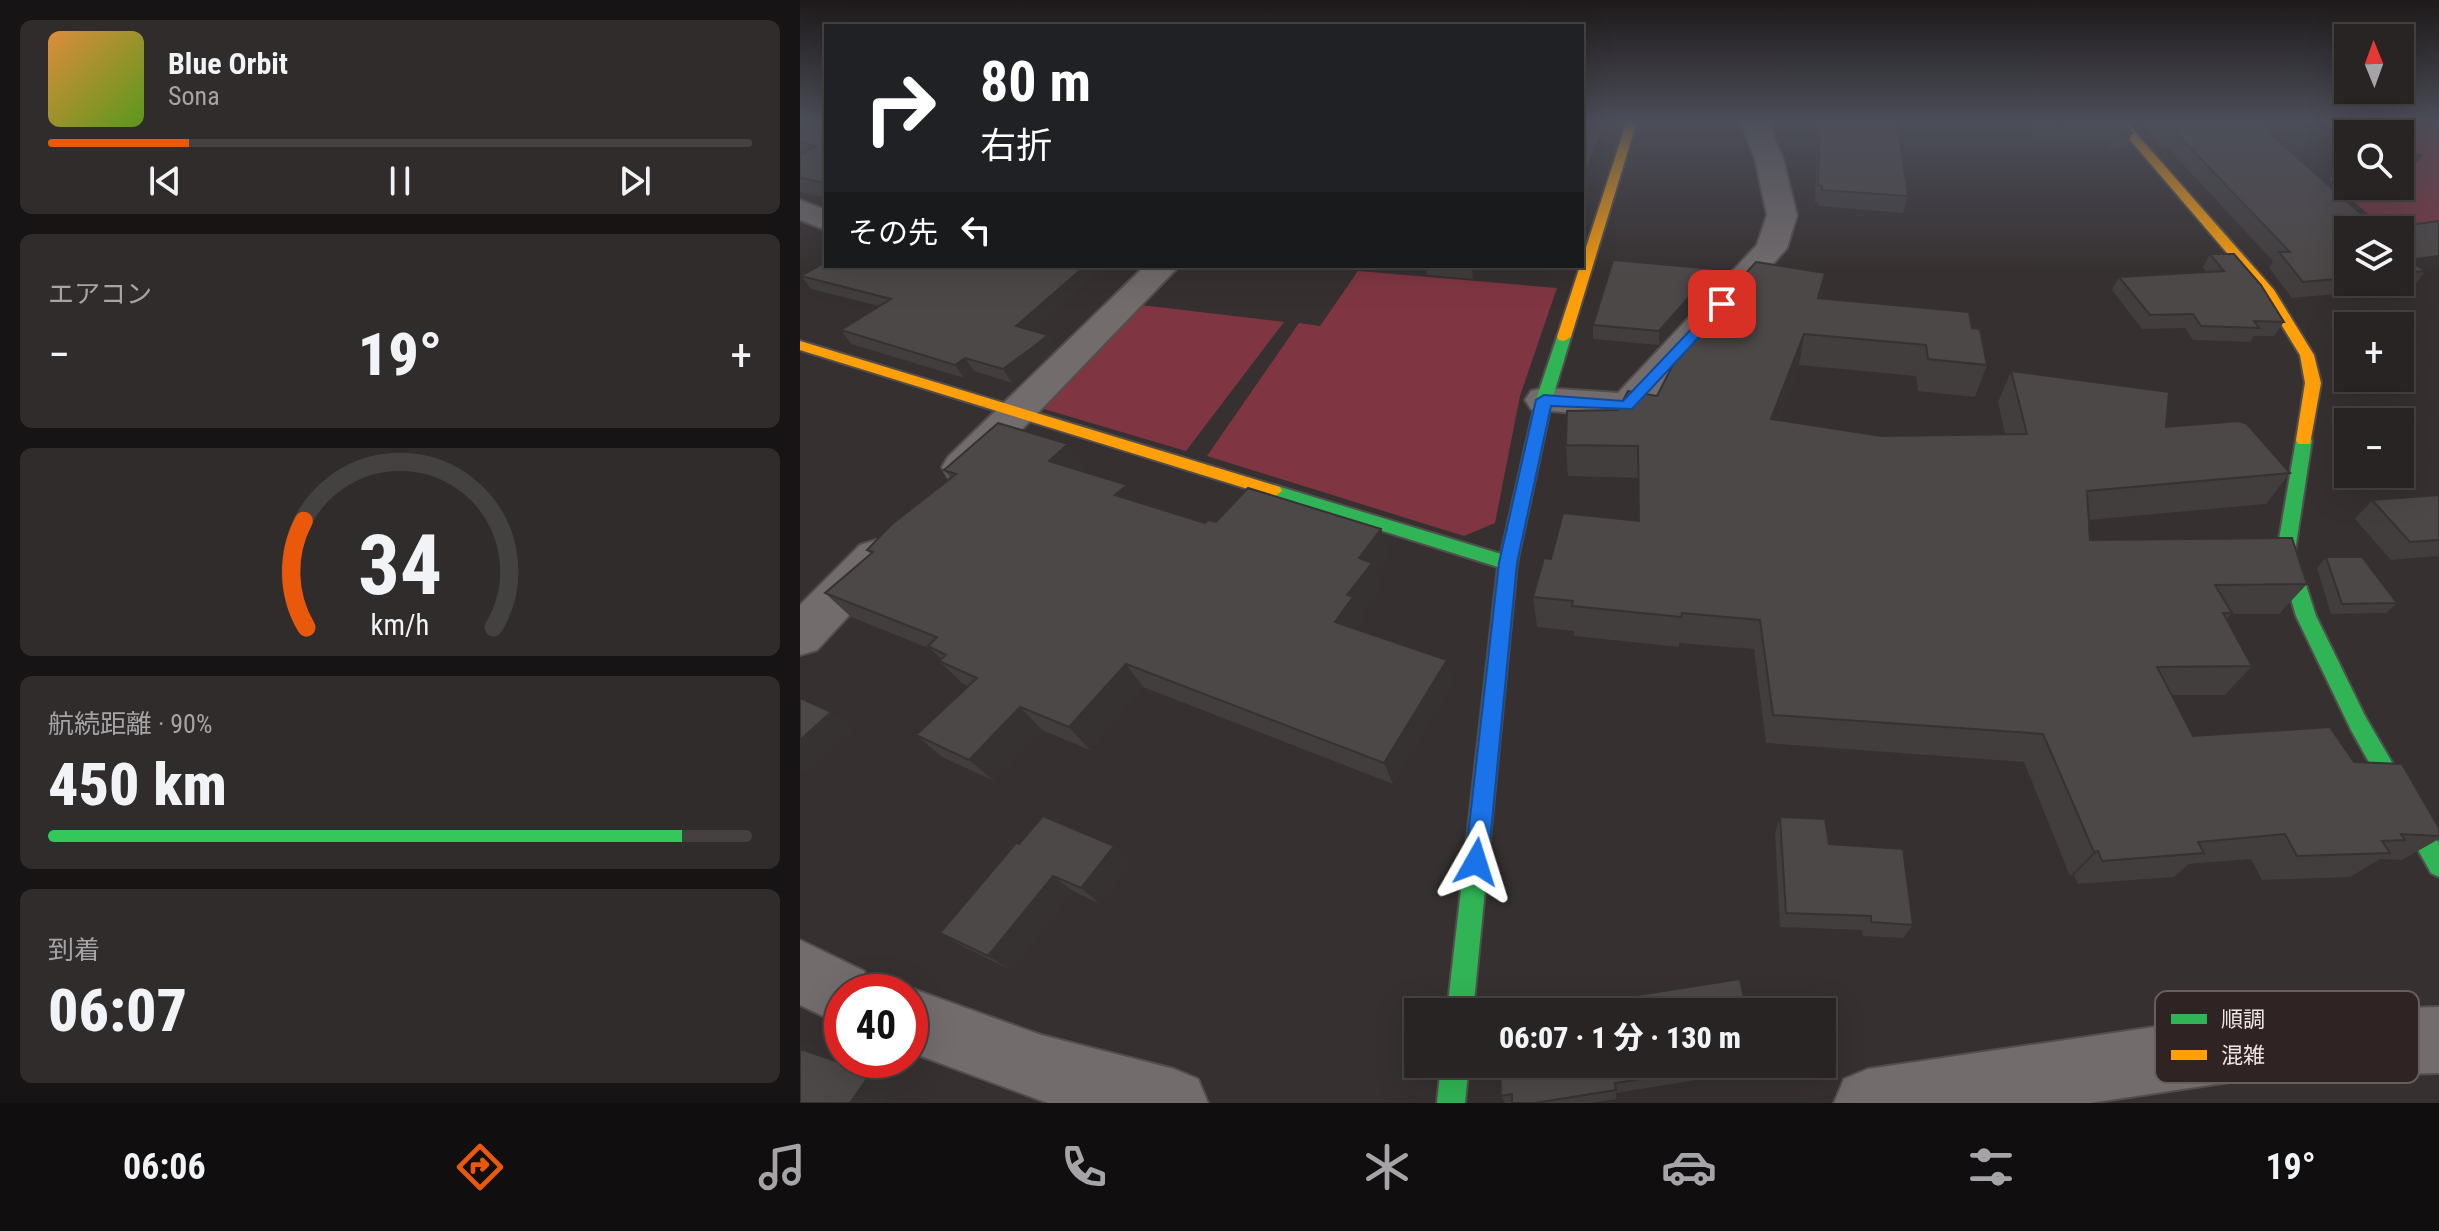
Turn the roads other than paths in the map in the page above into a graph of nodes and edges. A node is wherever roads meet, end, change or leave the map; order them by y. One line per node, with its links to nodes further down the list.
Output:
1 (1616, 172): 8 (street)
2 (1772, 172): 8 (street)
3 (2164, 172): 14 (street)
4 (800, 209): 5 (street)
5 (824, 220)
6 (1161, 268): 9 (street)
7 (800, 345): 9 (street)
8 (1544, 400): 12 (street)
9 (1014, 413): 10 (street); 12 (street)
10 (933, 497)
11 (899, 532): 13 (street)
12 (1508, 563): 17 (street)
13 (800, 636)
14 (2439, 865)
15 (800, 971): 16 (street)
16 (824, 984)
17 (1461, 998)
18 (928, 1027): 23 (street)
19 (2439, 1040): 20 (street)
20 (2419, 1041)
21 (2155, 1060): 25 (street)
22 (1454, 1078): 24 (street)
23 (1174, 1103)
24 (1451, 1103)
25 (1868, 1103)

